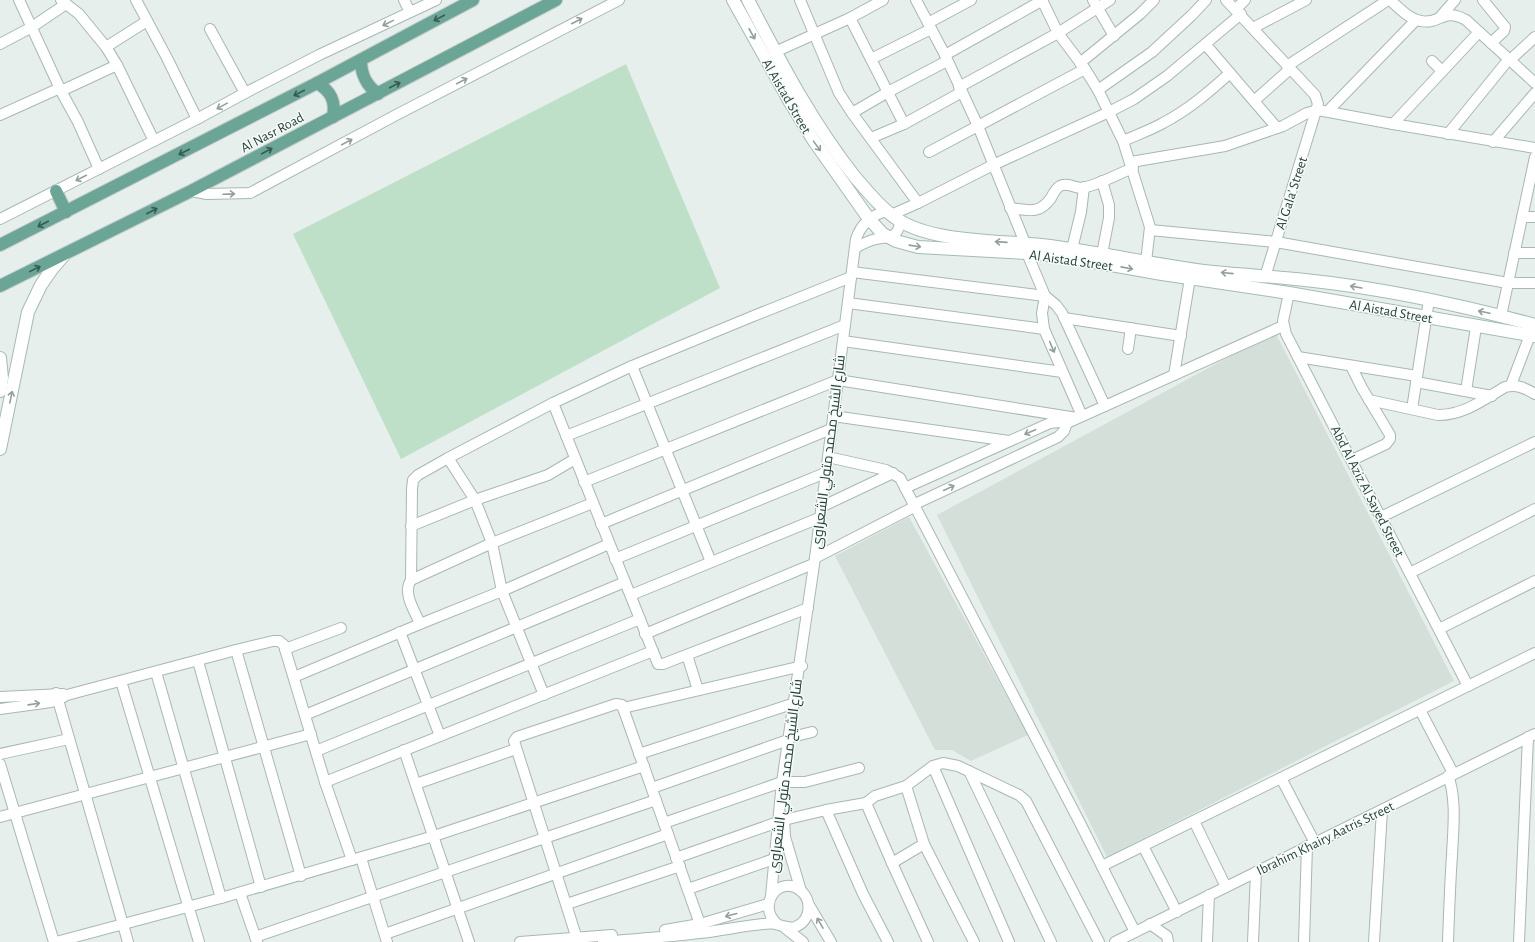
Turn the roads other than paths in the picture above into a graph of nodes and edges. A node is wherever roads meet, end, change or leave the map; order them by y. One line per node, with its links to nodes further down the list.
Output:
1 (19, 0): 33 (street)
2 (136, 0): 31 (street)
3 (404, 0): 27 (street)
4 (436, 0): 27 (street)
5 (473, 0): 48 (main road, Al Nasr Road, one-way to 48)
6 (556, 0): 64 (main road, Al Nasr Road, one-way to 6)
7 (619, 0): 92 (street, one-way to 7)
8 (733, 0): 100 (main road, Al Aistad Street, one-way to 100)
9 (748, 0): 45 (main road, Al Aistad Street)
10 (800, 0): 38 (street)
11 (883, 0): 29 (street)
12 (916, 0): 32 (street)
13 (971, 0): 32 (street)
14 (1042, 0): 37 (street); 46 (street)
15 (1110, 0): 25 (street)
16 (1154, 0): 39 (street)
17 (1206, 0): 60 (street)
18 (1226, 0): 26 (street)
19 (1245, 0): 26 (street)
20 (1306, 0): 34 (street)
21 (1389, 0): 30 (street); 53 (street)
22 (1455, 0): 28 (street)
23 (1483, 0): 41 (street)
24 (64, 2): 33 (street); 44 (street)
25 (1096, 4): 37 (street); 39 (street)
26 (1238, 11): 34 (street); 43 (street)
27 (410, 12): 62 (street, one-way to 62)
28 (1440, 17): 30 (street); 36 (street)
29 (850, 18): 38 (street); 47 (street)
30 (1416, 20): 68 (street)
31 (147, 21): 44 (street); 72 (street)
32 (929, 26): 46 (street); 47 (street)
33 (32, 27): 42 (street); 58 (street)
34 (1253, 28): 53 (street)
35 (210, 29): 62 (street)
36 (1479, 32): 41 (street); 54 (street)
37 (1058, 33): 52 (street); 59 (street)
38 (816, 34): 45 (street); 69 (street)
39 (1114, 36): 52 (street)
40 (1535, 36): 49 (street)
41 (1491, 42): 49 (street)
42 (0, 44)
43 (1206, 45): 55 (street); 67 (street)
44 (106, 47): 51 (street)
45 (775, 52): 96 (main road, Al Aistad Street)
46 (946, 58): 59 (street); 61 (street)
47 (872, 59): 61 (street)
48 (361, 60): 57 (main road, Al Nasr Road); 64 (main road)
49 (1510, 60): 56 (street); 77 (street)
50 (1432, 61): 54 (street)
51 (117, 65): 58 (street); 79 (street)
52 (1082, 66): 60 (street); 75 (street)
53 (1289, 67): 65 (street); 66 (street)
54 (1442, 72): 74 (street)
55 (1230, 73): 65 (street); 80 (street)
56 (1535, 83)
57 (317, 84): 71 (main road); 95 (main road, Al Nasr Road, one-way to 95)
58 (61, 90): 70 (street); 87 (street)
59 (960, 90): 73 (street); 75 (street)
60 (1098, 90): 67 (street)
61 (888, 92): 69 (street); 73 (street)
62 (245, 93): 72 (street, one-way to 72)
63 (1535, 93): 81 (street)
64 (378, 94): 71 (main road, Al Nasr Road)
65 (1254, 102): 76 (street)
66 (1318, 110): 68 (street); 76 (street); 103 (street, Al Gala' Street)
67 (1109, 112): 80 (street); 85 (street)
68 (1328, 112): 74 (street)
69 (852, 113): 78 (street)
70 (0, 114)
71 (333, 117): 92 (main road, Al Nasr Road, one-way to 71)
72 (197, 119): 79 (street)
73 (904, 124): 78 (street)
74 (1393, 124): 77 (street)
75 (978, 126): 83 (street); 85 (street)
76 (1277, 128): 86 (street)
77 (1448, 134): 81 (street)
78 (871, 138): 93 (street)
79 (154, 141): 87 (street)
80 (1123, 141): 86 (street)
81 (1493, 142): 82 (street)
82 (1535, 148)
83 (930, 152)
84 (1535, 158): 89 (street)
85 (993, 165): 93 (street); 94 (street)
86 (1132, 165): 88 (street); 101 (street)
87 (99, 169): 91 (street, one-way to 91)
88 (1102, 181): 90 (street); 111 (street)
89 (1532, 186): 98 (street)
90 (1084, 187): 94 (street); 107 (street)
91 (56, 191): 95 (main road); 97 (street)
92 (191, 192): 110 (main road, Al Nasr Road, one-way to 92)
93 (918, 203): 96 (street)
94 (1010, 208): 106 (street)
95 (66, 212): 104 (main road, Al Nasr Road, one-way to 104)
96 (893, 216): 100 (street); 102 (street); 106 (main road, Al Aistad Street, one-way to 96)
97 (1, 217)
98 (1522, 217): 99 (street); 108 (street)
99 (1535, 217)
100 (869, 219): 102 (main road, Al Aistad Street); 105 (street, شارع الشيخ محمد متولي الشعراوى)
101 (1150, 230): 103 (street); 112 (street)
102 (890, 238): 105 (street); 106 (main road, Al Aistad Street, one-way to 106)
103 (1276, 242): 114 (street, Al Gala' Street); 116 (street)
104 (0, 245)
105 (855, 248): 113 (street, شارع الشيخ محمد متولي الشعراوى)
106 (1026, 248): 107 (main road, Al Aistad Street); 115 (main road, Al Aistad Street, one-way to 115); 120 (street)
107 (1072, 249): 111 (main road, Al Aistad Street)
108 (1514, 253): 109 (street); 116 (street)
109 (1535, 253)
110 (65, 254): 118 (main road, Al Nasr Road, one-way to 110); 160 (main road, one-way to 110)
111 (1102, 254): 112 (main road, Al Aistad Street)
112 (1146, 262): 114 (main road, Al Aistad Street, one-way to 112)
113 (852, 275): 120 (street); 122 (street, شارع الشيخ محمد متولي الشعراوى); 137 (street)
114 (1265, 277): 121 (main road, Al Aistad Street, one-way to 114)
115 (1190, 278): 119 (main road, Al Aistad Street); 132 (street)
116 (1508, 283): 117 (street); 123 (street)
117 (1535, 283)
118 (0, 286)
119 (1289, 293): 124 (main road, Al Aistad Street); 127 (street)
120 (1045, 296): 125 (street); 130 (street)
121 (1429, 300): 123 (main road, Al Aistad Street, one-way to 121); 124 (street)
122 (848, 303): 126 (street, شارع الشيخ محمد متولي الشعراوى); 130 (street)
123 (1501, 316): 131 (main road, Al Aistad Street)
124 (1426, 317): 128 (main road, Al Aistad Street); 141 (street)
125 (1064, 318): 129 (street); 151 (street)
126 (845, 325): 133 (street, شارع الشيخ محمد متولي الشعراوى); 150 (street)
127 (1283, 326): 135 (street, Abd Al Aziz Al Sayed Street); 140 (street)
128 (1476, 327): 131 (main road, Al Aistad Street); 145 (street)
129 (1131, 328): 132 (street); 134 (street)
130 (1044, 329): 139 (street, one-way to 139)
131 (1533, 332): 143 (street)
132 (1181, 336): 140 (street)
133 (843, 341): 139 (street); 142 (street, شارع الشيخ محمد متولي الشعراوى)
134 (1128, 349)
135 (1298, 357): 138 (street); 165 (street, Abd Al Aziz Al Sayed Street)
136 (0, 358): 144 (main road)
137 (632, 366): 149 (street); 150 (street)
138 (1351, 366): 141 (street); 148 (street)
139 (1062, 372): 154 (street)
140 (1174, 375): 151 (street)
141 (1417, 379): 145 (street); 152 (street)
142 (838, 380): 153 (street, شارع الشيخ محمد متولي الشعراوى); 154 (street); 161 (street)
143 (1511, 385): 146 (street); 147 (street)
144 (0, 391)
145 (1466, 391): 147 (street)
146 (1535, 394)
147 (1492, 396): 152 (street)
148 (1369, 400): 152 (street); 165 (street)
149 (553, 403): 157 (street); 163 (street)
150 (646, 404): 157 (street); 161 (street)
151 (1105, 406): 154 (street)
152 (1412, 409)
153 (833, 416): 156 (street, شارع الشيخ محمد متولي الشعراوى); 158 (street)
154 (1080, 417): 155 (street)
155 (1067, 423): 158 (street, one-way to 158); 173 (street, one-way to 155)
156 (831, 429): 162 (street, شارع الشيخ محمد متولي الشعراوى); 170 (street)
157 (566, 436): 164 (street)
158 (1009, 441): 169 (street)
159 (1535, 442): 176 (street)
160 (0, 449)
161 (664, 449): 168 (street); 170 (street)
162 (828, 457): 166 (street, شارع الشيخ محمد متولي الشعراوى); 167 (street)
163 (448, 458): 171 (street); 179 (street)
164 (575, 459): 168 (street); 171 (street)
165 (1352, 460): 176 (street, Abd Al Aziz Al Sayed Street)
166 (826, 473): 174 (street, شارع الشيخ محمد متولي الشعراوى); 180 (street)
167 (893, 474): 169 (street); 174 (street)
168 (584, 482): 172 (street)
169 (905, 488): 173 (street)
170 (681, 490): 178 (street); 180 (street)
171 (475, 500): 179 (street); 181 (street)
172 (593, 502): 178 (street); 181 (street)
173 (914, 506): 184 (street); 271 (street)
174 (821, 507): 177 (street, شارع الشيخ محمد متولي الشعراوى)
175 (1535, 509): 186 (street)
176 (1381, 517): 186 (street, Abd Al Aziz Al Sayed Street)
177 (819, 518): 184 (street, شارع الشيخ محمد متولي الشعراوى); 185 (street)
178 (601, 524): 182 (street)
179 (412, 526): 187 (street)
180 (695, 526): 183 (street); 185 (street)
181 (492, 543): 187 (street); 190 (street)
182 (609, 544): 183 (street); 190 (street)
183 (615, 558): 189 (street)
184 (814, 561): 192 (street, شارع الشيخ محمد متولي الشعراوى); 199 (street)
185 (710, 562): 191 (street)
186 (1410, 573): 197 (street, Abd Al Aziz Al Sayed Street)
187 (411, 580): 194 (street)
188 (1535, 581): 197 (street)
189 (625, 582): 191 (street); 196 (street)
190 (502, 592): 194 (street); 196 (street)
191 (630, 595): 193 (street)
192 (808, 608): 204 (street); 207 (street, شارع الشيخ محمد متولي الشعراوى)
193 (640, 619): 199 (street); 206 (street)
194 (420, 624): 198 (street)
195 (341, 628): 200 (street)
196 (517, 628): 206 (street); 208 (street)
197 (1439, 629): 212 (street, Abd Al Aziz Al Sayed Street)
198 (400, 632): 208 (street); 210 (street)
199 (645, 634): 202 (street)
200 (285, 649): 201 (street); 210 (street)
201 (236, 650): 205 (street); 229 (street)
202 (652, 651): 204 (street); 214 (street)
203 (1535, 653): 212 (street)
204 (687, 655): 213 (street)
205 (198, 661): 209 (street); 235 (street)
206 (532, 663): 214 (street); 218 (street)
207 (801, 663): 213 (street); 217 (street, شارع الشيخ محمد متولي الشعراوى)
208 (415, 670): 218 (street); 222 (street)
209 (156, 672): 211 (street); 239 (street)
210 (294, 677): 222 (street)
211 (121, 681): 215 (street); 243 (street)
212 (1468, 686): 221 (street)
213 (698, 690): 219 (street)
214 (544, 695): 225 (street)
215 (60, 696): 216 (street); 220 (street, one-way to 215); 227 (street)
216 (0, 697)
217 (796, 702): 228 (street, شارع الشيخ محمد متولي الشعراوى); 234 (street)
218 (429, 706): 225 (street); 232 (street)
219 (623, 708): 230 (street); 234 (street)
220 (0, 709)
221 (1420, 710): 242 (street); 244 (street)
222 (305, 715): 224 (street)
223 (812, 732): 228 (street)
224 (311, 734): 229 (street); 232 (street)
225 (440, 736): 231 (street)
226 (1531, 736): 242 (street, Ibrahim Khairy Aatris Street); 320 (street)
227 (69, 739): 233 (street); 250 (street)
228 (790, 739): 246 (street, شارع الشيخ محمد متولي الشعراوى); 249 (street)
229 (264, 747): 235 (street); 275 (street)
230 (516, 749): 247 (street); 252 (street)
231 (404, 750): 245 (street); 247 (street)
232 (316, 751): 245 (street)
233 (0, 754)
234 (639, 754): 237 (street)
235 (225, 757): 239 (street); 276 (street)
236 (0, 764): 256 (street)
237 (644, 766): 249 (street); 252 (street)
238 (933, 766): 241 (street); 248 (street); 310 (street)
239 (184, 768): 243 (street); 283 (street)
240 (859, 768): 246 (street)
241 (969, 771): 311 (street); 312 (street)
242 (1451, 774): 255 (street, Ibrahim Khairy Aatris Street); 319 (street)
243 (150, 777): 250 (street); 287 (street)
244 (1281, 778): 259 (street); 265 (street)
245 (325, 782): 267 (street)
246 (785, 782): 258 (street, شارع الشيخ محمد متولي الشعراوى); 260 (street)
247 (416, 784): 262 (street)
248 (906, 786): 253 (street); 264 (street)
249 (652, 788): 251 (street)
250 (85, 794): 256 (street); 293 (street)
251 (656, 800): 260 (street); 263 (street)
252 (534, 803): 262 (street); 263 (street)
253 (866, 803): 254 (street); 270 (street)
254 (826, 810): 258 (street); 307 (street)
255 (1382, 810): 265 (street, Ibrahim Khairy Aatris Street); 318 (street)
256 (15, 813): 257 (street); 299 (street)
257 (0, 817)
258 (781, 821): 268 (street, شارع الشيخ محمد متولي الشعراوى); 269 (street); 279 (street, شارع الشيخ محمد متولي الشعراوى)
259 (1194, 821): 266 (street); 277 (street)
260 (664, 823): 261 (street)
261 (668, 834): 269 (street); 274 (street)
262 (434, 836): 267 (street); 272 (street)
263 (545, 838): 272 (street); 274 (street)
264 (924, 844): 270 (street); 309 (street)
265 (1311, 844): 273 (street, Ibrahim Khairy Aatris Street); 317 (street)
266 (1143, 846): 271 (street); 289 (street)
267 (357, 859): 275 (street); 282 (street)
268 (774, 859): 278 (street); 284 (street, شارع الشيخ محمد متولي الشعراوى)
269 (678, 862): 278 (street); 285 (street)
270 (892, 863): 308 (street)
271 (1102, 866): 295 (street)
272 (445, 872): 282 (street); 288 (street)
273 (1256, 872): 277 (street, Ibrahim Khairy Aatris Street); 316 (street)
274 (557, 873): 285 (street); 288 (street)
275 (301, 876): 276 (street)
276 (260, 887): 280 (street)
277 (1226, 887): 281 (street, Ibrahim Khairy Aatris Street)
278 (688, 889): 290 (street)
279 (801, 891): 284 (street); 286 (street)
280 (240, 893): 283 (street); 297 (street)
281 (1209, 895): 289 (street, Ibrahim Khairy Aatris Street); 315 (street)
282 (373, 897): 296 (street); 297 (street)
283 (221, 898): 287 (street)
284 (769, 900): 290 (street, one-way to 290); 291 (street)
285 (567, 904): 298 (street)
286 (809, 904): 294 (street); 306 (street, one-way to 286)
287 (189, 907): 293 (street); 301 (street)
288 (458, 908): 296 (street); 302 (street)
289 (1176, 912): 292 (street, Ibrahim Khairy Aatris Street)
290 (700, 924): 298 (street)
291 (776, 924): 294 (street); 304 (street)
292 (1150, 924): 295 (street, Ibrahim Khairy Aatris Street); 314 (street)
293 (123, 925): 299 (street); 300 (street)
294 (786, 928): 305 (street)
295 (1135, 932): 313 (street, Ibrahim Khairy Aatris Street)
296 (386, 938)
297 (256, 940)
298 (578, 940): 303 (street)
299 (55, 942)
300 (128, 942)
301 (199, 942)
302 (469, 942)
303 (520, 942)
304 (602, 942)
305 (803, 942)
306 (831, 942)
307 (888, 942)
308 (928, 942)
309 (974, 942)
310 (1010, 942)
311 (1051, 942)
312 (1099, 942)
313 (1115, 942)
314 (1168, 942)
315 (1208, 942)
316 (1253, 942)
317 (1304, 942)
318 (1374, 942)
319 (1448, 942)
320 (1519, 942)

